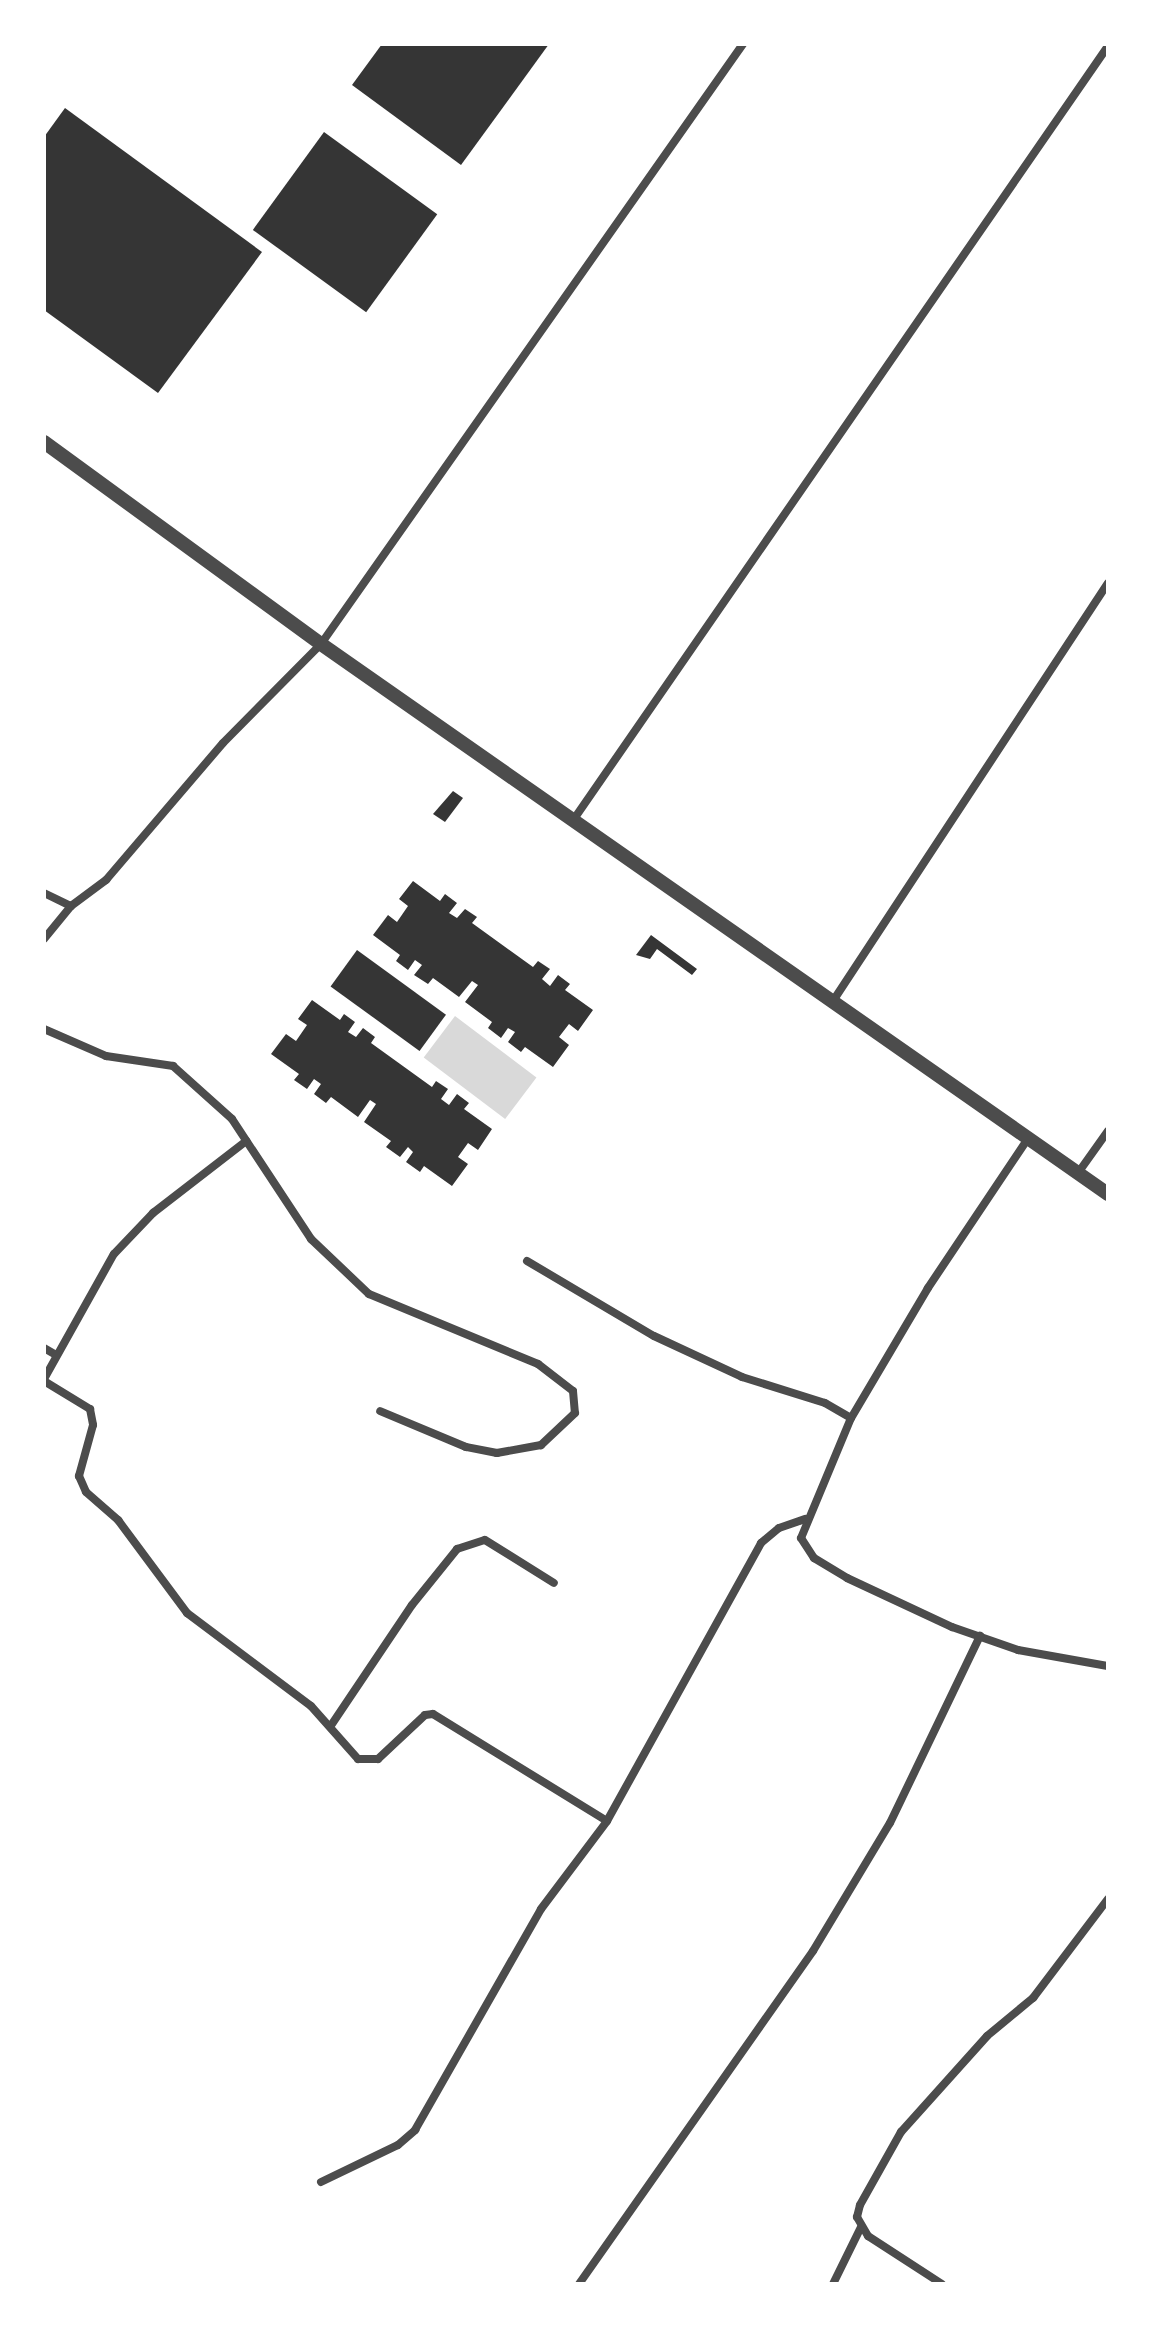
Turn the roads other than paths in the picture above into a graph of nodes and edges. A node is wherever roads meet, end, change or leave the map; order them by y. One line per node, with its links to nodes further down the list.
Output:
1 (743, 44): 5 (street)
2 (1108, 46): 6 (street)
3 (44, 442): 5 (street)
4 (1108, 583): 10 (street)
5 (321, 644): 6 (street); 8 (street)
6 (574, 819): 10 (street)
7 (44, 893): 8 (street)
8 (71, 906): 9 (street)
9 (44, 939)
10 (833, 1001): 13 (street)
11 (44, 1029): 14 (street)
12 (1108, 1131): 15 (street)
13 (1029, 1137): 15 (street); 22 (street)
14 (246, 1141): 19 (street); 21 (street)
15 (1078, 1173): 16 (street)
16 (1108, 1194)
17 (527, 1261): 22 (street)
18 (44, 1348): 19 (street)
19 (56, 1355): 20 (street)
20 (44, 1380): 27 (street)
21 (380, 1411)
22 (851, 1418): 23 (street)
23 (805, 1519): 25 (street); 28 (street)
24 (554, 1583): 27 (street)
25 (980, 1636): 26 (street); 32 (street)
26 (1108, 1666)
27 (332, 1724): 28 (street)
28 (607, 1821): 30 (street)
29 (1108, 1899): 31 (street)
30 (321, 2182)
31 (861, 2227): 33 (street); 34 (street)
32 (579, 2284)
33 (833, 2284)
34 (942, 2284)

